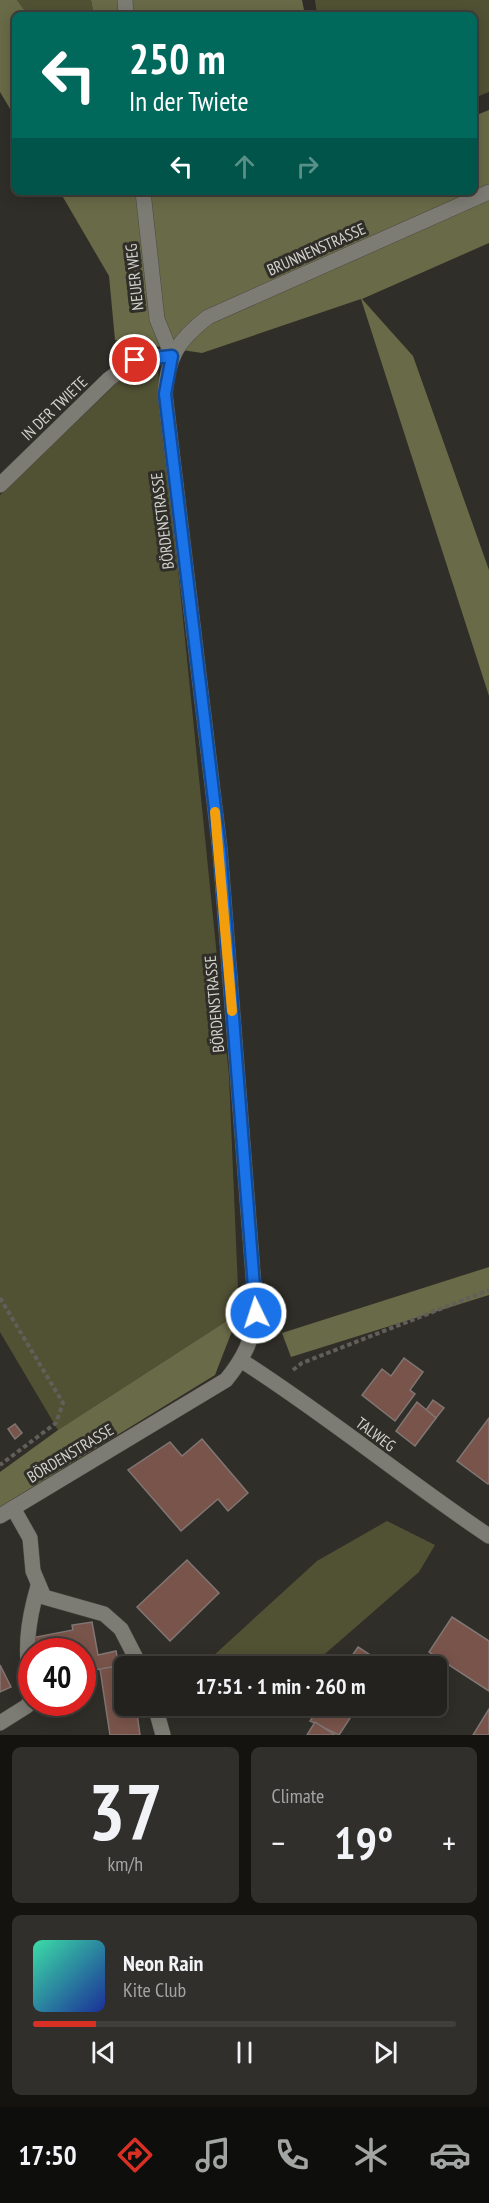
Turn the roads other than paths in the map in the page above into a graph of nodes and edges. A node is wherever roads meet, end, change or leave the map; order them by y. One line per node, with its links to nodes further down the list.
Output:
1 (489, 192): 3 (street, BRUNNENSTRASSE)
2 (143, 195): 3 (street, NEUER WEG)
3 (172, 356): 4 (street, IN DER TWIETE); 5 (street, BÖRDENSTRASSE)
4 (0, 485)
5 (242, 1360): 6 (street, BÖRDENSTRASSE); 7 (street, TALWEG)
6 (6, 1512): 8 (street)
7 (489, 1536)
8 (38, 1586): 9 (street); 10 (street)
9 (28, 1638)
10 (135, 1656)
11 (18, 1712): 13 (street)
12 (158, 1716): 14 (street)
13 (0, 1723)
14 (163, 1735)

